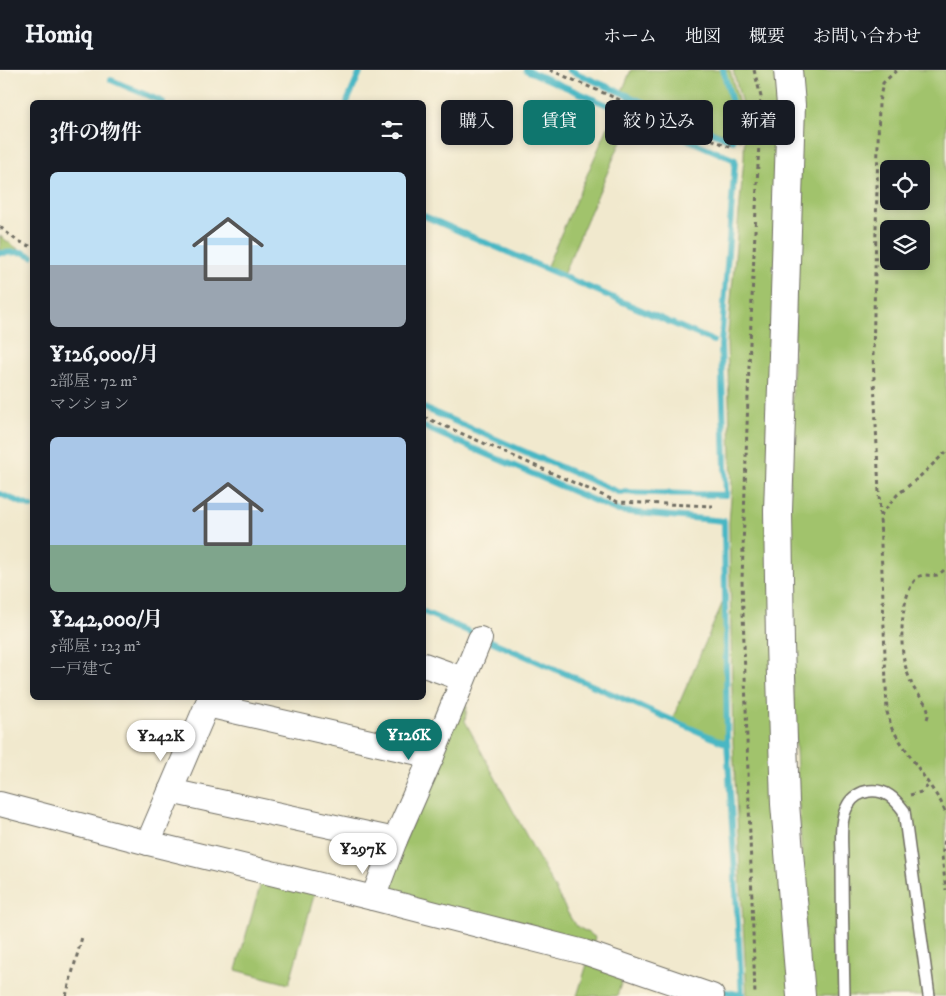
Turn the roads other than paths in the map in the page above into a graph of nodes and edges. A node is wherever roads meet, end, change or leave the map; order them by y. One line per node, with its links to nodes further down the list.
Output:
1 (788, 70): 13 (street)
2 (480, 639): 4 (street)
3 (426, 667): 4 (street)
4 (463, 679): 6 (street)
5 (209, 701): 6 (street); 7 (street)
6 (432, 756): 9 (street)
7 (170, 791): 9 (street); 10 (street)
8 (0, 804): 10 (street)
9 (394, 840): 11 (street)
10 (148, 843): 11 (street)
11 (373, 898): 12 (street)
12 (712, 996)
13 (802, 996)
14 (844, 996): 15 (lane)
15 (929, 996)

